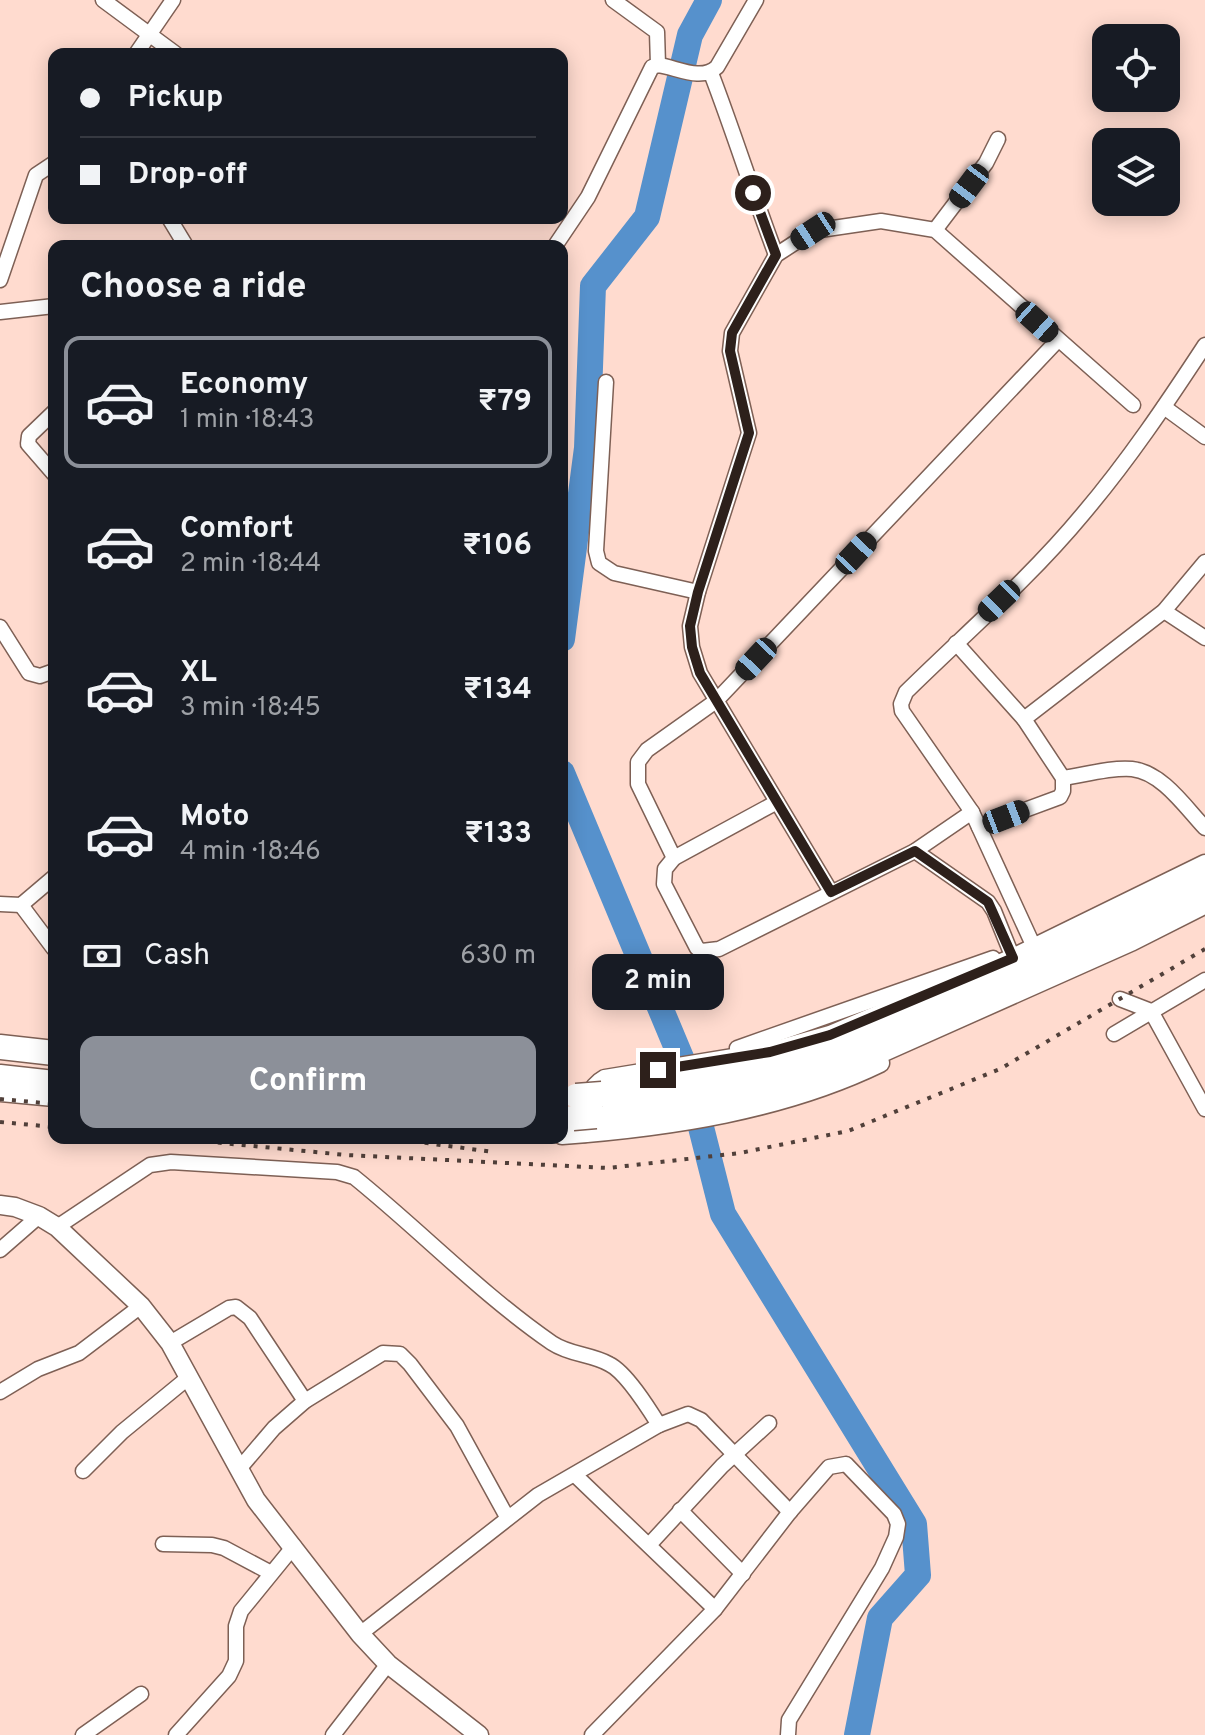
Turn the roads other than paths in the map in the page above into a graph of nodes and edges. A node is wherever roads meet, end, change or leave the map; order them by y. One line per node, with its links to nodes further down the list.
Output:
1 (103, 0): 5 (street)
2 (173, 0): 5 (street)
3 (613, 0): 8 (street)
4 (756, 0): 9 (street)
5 (150, 33): 6 (street); 7 (street)
6 (140, 48)
7 (169, 48)
8 (661, 65): 9 (street); 13 (street)
9 (711, 73): 14 (street)
10 (998, 139): 12 (street)
11 (48, 167): 15 (street)
12 (935, 230): 14 (street); 18 (street)
13 (559, 240)
14 (776, 255): 27 (street)
15 (0, 280)
16 (48, 307): 17 (street)
17 (0, 312)
18 (1058, 340): 21 (street); 33 (street)
19 (1205, 345): 22 (street)
20 (606, 382): 27 (street)
21 (1133, 405)
22 (1164, 407): 24 (street); 31 (street)
23 (48, 418): 25 (street)
24 (1205, 437)
25 (48, 467)
26 (1205, 562): 28 (street)
27 (698, 592): 33 (street)
28 (1164, 611): 30 (street); 34 (street)
29 (0, 627): 32 (street)
30 (1205, 638)
31 (956, 643): 34 (street); 37 (street)
32 (48, 673)
33 (716, 701): 36 (street); 41 (street)
34 (1024, 719): 35 (street)
35 (1063, 778): 38 (street); 39 (street)
36 (777, 802): 41 (street); 45 (street)
37 (972, 812): 38 (street); 40 (street)
38 (979, 827): 51 (street)
39 (1205, 828)
40 (915, 851): 45 (street); 52 (street)
41 (674, 858): 45 (street)
42 (1205, 864): 51 (street)
43 (48, 882): 48 (street)
44 (1205, 882): 59 (highway)
45 (831, 892)
46 (1205, 901): 59 (highway)
47 (0, 904): 48 (street)
48 (21, 905): 50 (street)
49 (1205, 911): 66 (street)
50 (48, 941)
51 (1034, 947): 52 (street)
52 (1011, 955): 59 (street)
53 (1205, 980): 55 (street)
54 (1120, 999): 55 (street)
55 (1151, 1011): 56 (street); 65 (street)
56 (1114, 1034)
57 (0, 1047): 58 (highway)
58 (48, 1052)
59 (741, 1067): 62 (highway)
60 (0, 1077): 61 (highway)
61 (48, 1082)
62 (653, 1088): 66 (highway); 66 (street)
63 (0, 1092): 64 (street)
64 (48, 1096)
65 (1205, 1109)
66 (577, 1113)
67 (0, 1205): 68 (street)
68 (39, 1216): 69 (street); 70 (street)
69 (57, 1227): 71 (street); 77 (street)
70 (0, 1250)
71 (141, 1306): 72 (street); 74 (street)
72 (170, 1343): 73 (street); 75 (street)
73 (189, 1377): 79 (street); 80 (street)
74 (0, 1392)
75 (305, 1401): 79 (street); 84 (street)
76 (769, 1423): 78 (street)
77 (659, 1425): 78 (street); 81 (street)
78 (735, 1454): 82 (street); 83 (street)
79 (239, 1469): 87 (street)
80 (83, 1471)
81 (575, 1475): 84 (street); 86 (street)
82 (680, 1510): 86 (street); 89 (street)
83 (790, 1512): 89 (street); 99 (street)
84 (507, 1517): 91 (street)
85 (163, 1544): 88 (street)
86 (649, 1545): 90 (street)
87 (294, 1546): 88 (street); 91 (street)
88 (271, 1573): 95 (street)
89 (743, 1574): 90 (street)
90 (715, 1609): 98 (street)
91 (360, 1634): 92 (street)
92 (388, 1664): 96 (street); 97 (street)
93 (141, 1694): 94 (street)
94 (83, 1735)
95 (176, 1735)
96 (333, 1735)
97 (479, 1735)
98 (592, 1735)
99 (788, 1735)

